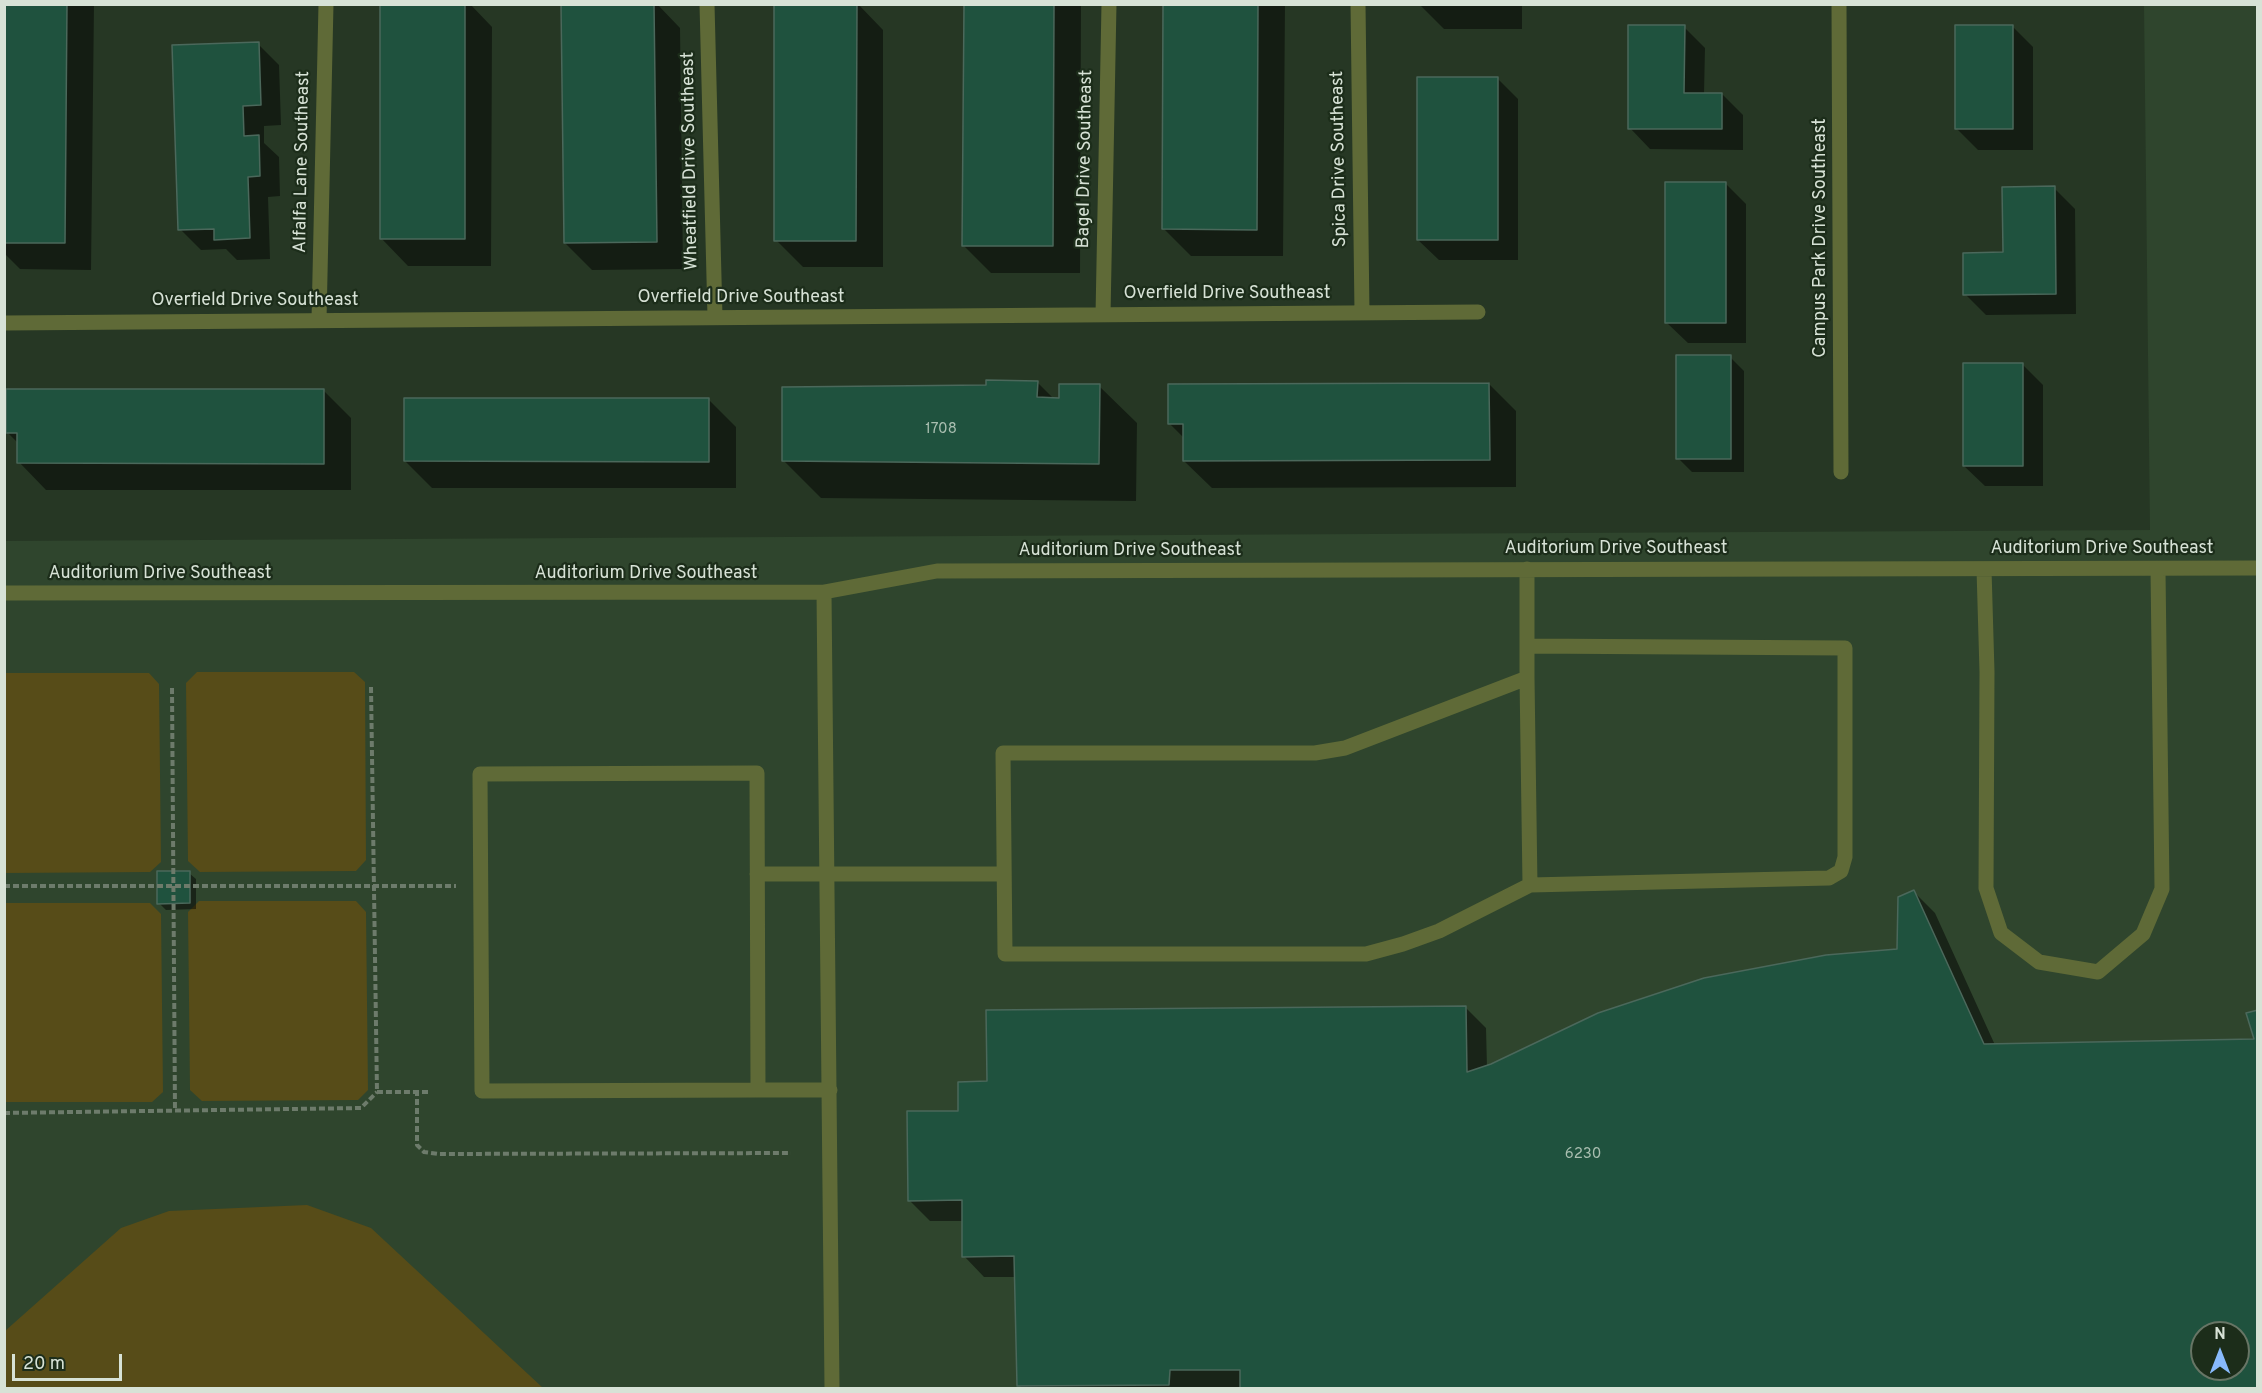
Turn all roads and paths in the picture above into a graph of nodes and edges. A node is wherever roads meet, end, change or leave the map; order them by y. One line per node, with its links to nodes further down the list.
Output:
1 (326, 4): 10 (street, Alfalfa Lane Southeast)
2 (707, 4): 9 (street, Wheatfield Drive Southeast)
3 (1109, 4): 8 (street, Bagel Drive Southeast)
4 (1358, 4): 7 (street, Spica Drive Southeast)
5 (1839, 4): 12 (street, Campus Park Drive Southeast)
6 (1478, 312): 7 (street, Overfield Drive Southeast)
7 (1362, 313): 8 (street, Overfield Drive Southeast)
8 (1103, 315): 9 (street, Overfield Drive Southeast)
9 (715, 317): 10 (street, Overfield Drive Southeast)
10 (319, 320): 11 (street, Overfield Drive Southeast)
11 (4, 323)
12 (1841, 472)
13 (2258, 568): 16 (street, Auditorium Drive Southeast)
14 (1527, 569): 15 (street, Auditorium Drive Southeast); 17 (street, Auditorium Drive Southeast); 19 (street)
15 (1984, 569): 16 (street, Auditorium Drive Southeast); 16 (street)
16 (2158, 570)
17 (824, 592): 18 (street, Auditorium Drive Southeast); 24 (street)
18 (4, 593)
19 (1527, 646): 20 (street); 26 (street)
20 (1527, 678): 25 (street); 26 (street)
21 (371, 687): 29 (path)
22 (172, 688): 28 (path)
23 (757, 874): 24 (street); 31 (street); 31 (street)
24 (828, 874): 25 (street); 32 (street)
25 (1004, 874): 26 (street)
26 (1530, 885)
27 (4, 886): 28 (path)
28 (173, 886): 29 (path); 36 (path)
29 (374, 886): 30 (path); 33 (path)
30 (456, 886)
31 (758, 1090): 32 (street)
32 (830, 1090): 39 (street)
33 (377, 1092): 34 (path); 36 (path)
34 (417, 1092): 35 (path); 38 (path)
35 (428, 1092)
36 (175, 1110): 37 (path)
37 (4, 1113)
38 (791, 1153)
39 (832, 1389)

